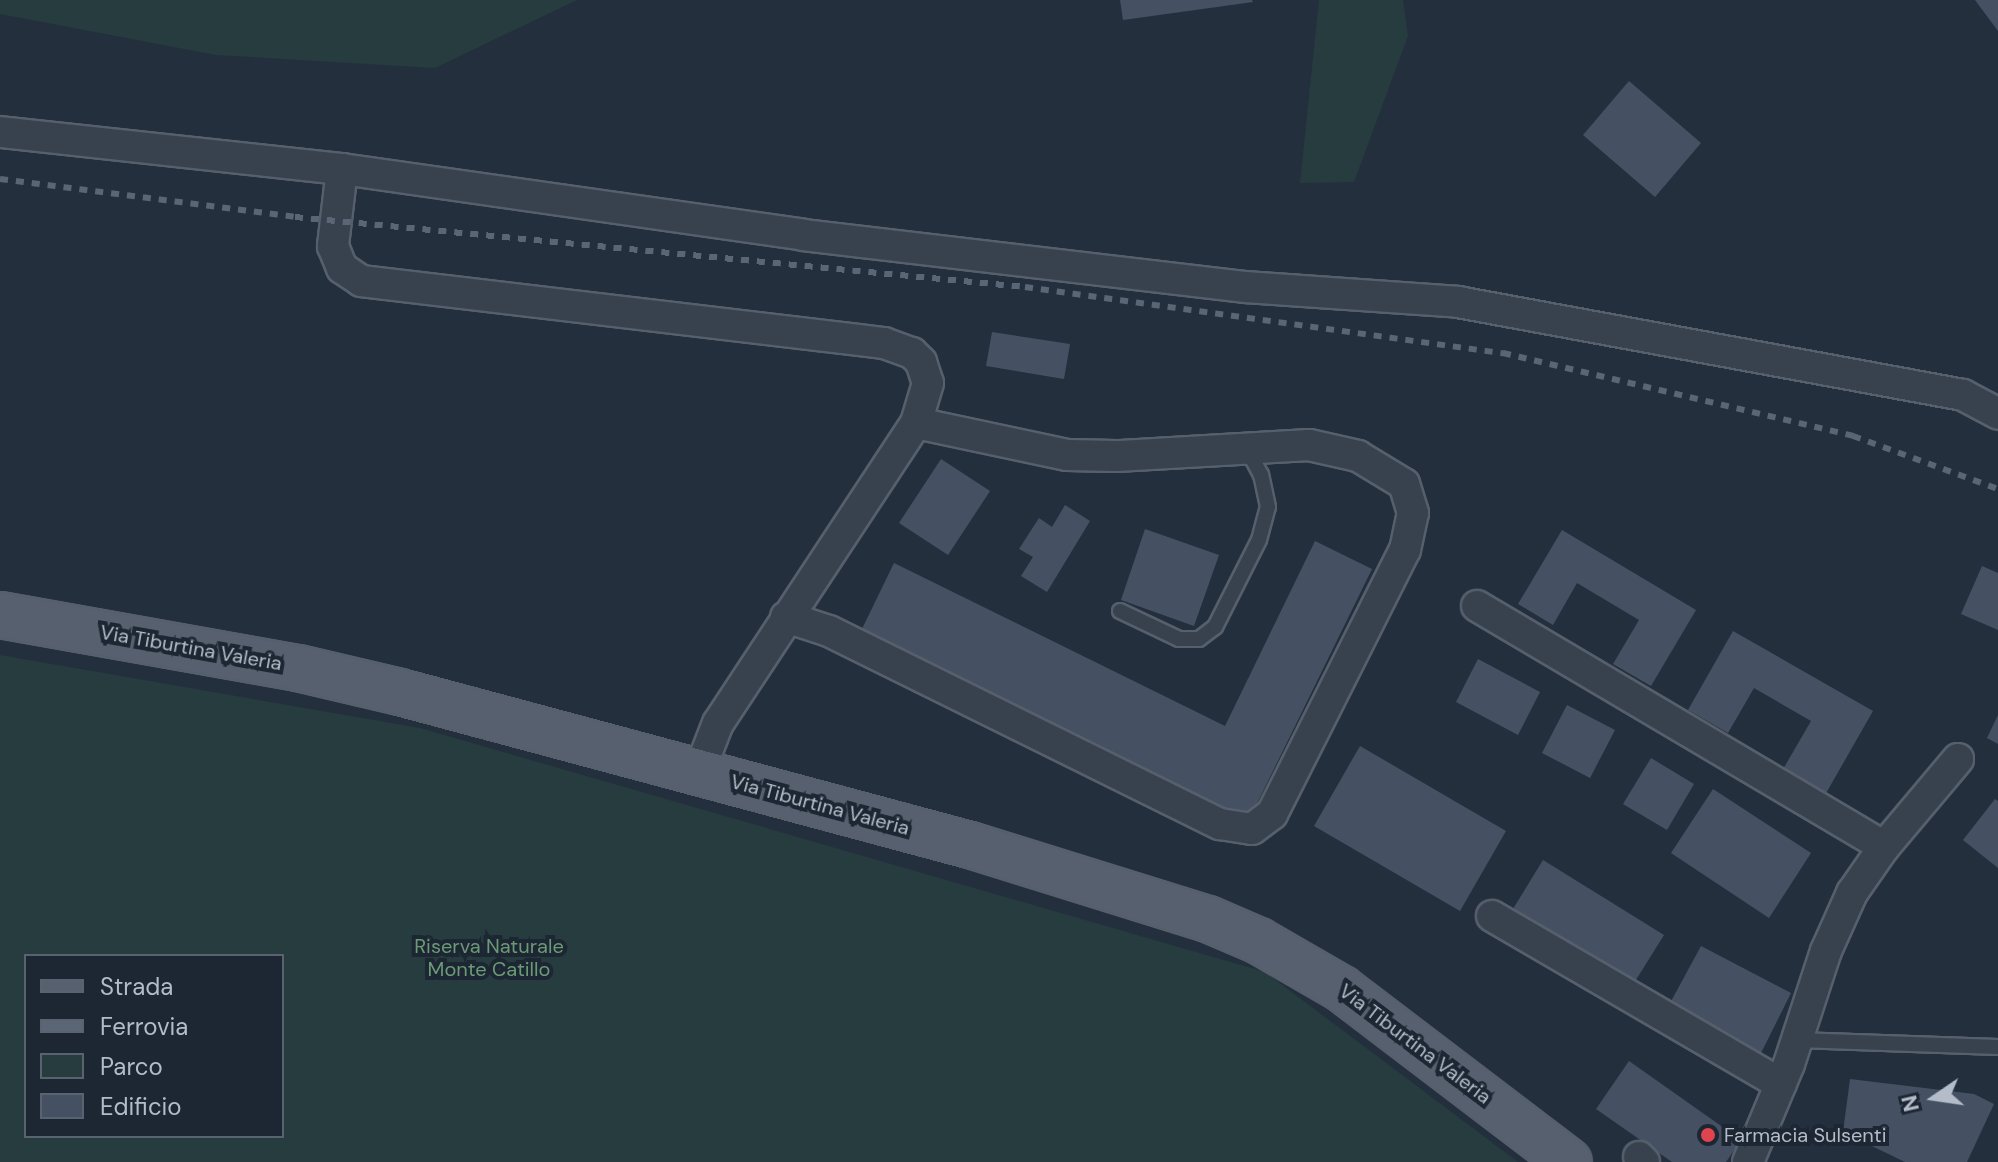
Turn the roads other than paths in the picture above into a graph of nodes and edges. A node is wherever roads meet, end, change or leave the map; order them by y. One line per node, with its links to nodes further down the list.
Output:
1 (0, 132): 2 (street)
2 (342, 169): 4 (street); 6 (street)
3 (1998, 393): 4 (street)
4 (1963, 395): 5 (street)
5 (1998, 414)
6 (916, 423): 7 (street); 11 (street)
7 (1246, 446): 9 (lane); 11 (street)
8 (1477, 606): 14 (street)
9 (1120, 611)
10 (0, 615): 13 (main road, Via Tiburtina Valeria)
11 (786, 617): 13 (street)
12 (1958, 759): 14 (street)
13 (699, 772): 19 (main road, Via Tiburtina Valeria)
14 (1884, 847): 16 (street)
15 (1492, 916): 18 (street)
16 (1797, 1040): 17 (lane); 18 (street)
17 (1998, 1047)
18 (1781, 1084): 20 (street)
19 (1569, 1162)
20 (1748, 1162)

